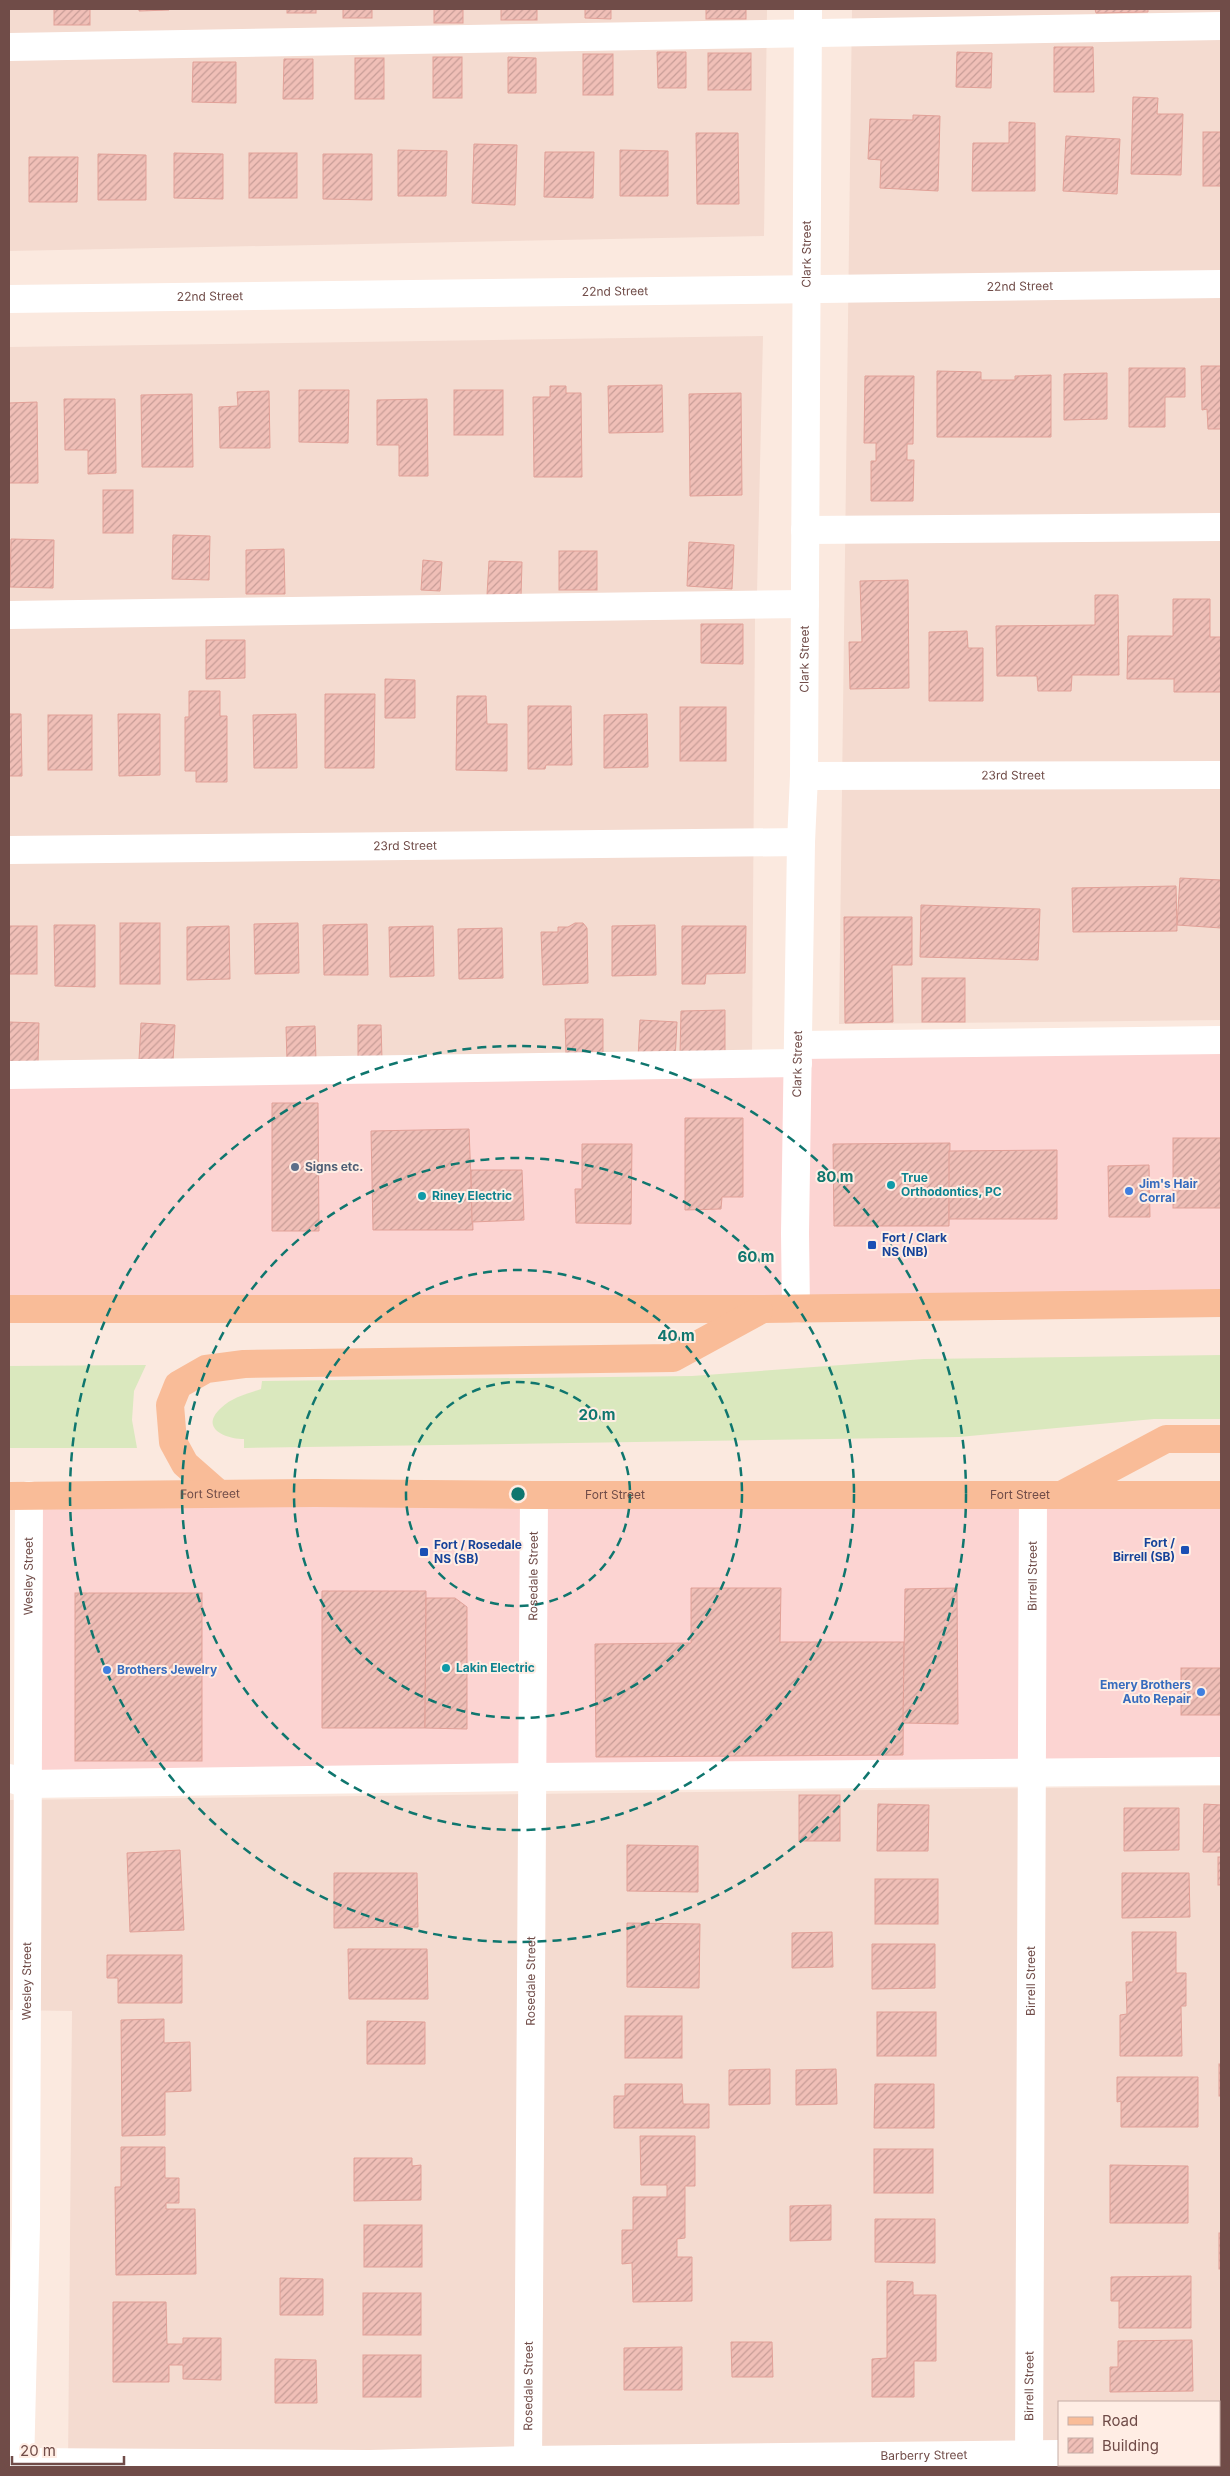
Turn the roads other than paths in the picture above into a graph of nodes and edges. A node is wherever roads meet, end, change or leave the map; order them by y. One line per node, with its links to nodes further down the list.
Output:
1 (808, 21): 2 (street); 3 (street); 5 (street, Clark Street)
2 (1221, 26)
3 (9, 47)
4 (1221, 284): 5 (street, 22nd Street)
5 (806, 288): 6 (street, 22nd Street); 8 (street, Clark Street)
6 (9, 299)
7 (1221, 527): 8 (street)
8 (805, 530): 9 (street, Clark Street)
9 (805, 604): 10 (street); 12 (street, Clark Street)
10 (9, 615)
11 (1221, 775): 12 (street, 23rd Street)
12 (804, 776): 13 (street, Clark Street)
13 (800, 842): 14 (street, 23rd Street); 16 (street, Clark Street)
14 (9, 850)
15 (1221, 1040): 16 (street)
16 (798, 1054): 17 (street); 21 (street, Clark Street)
17 (9, 1076)
18 (1221, 1304): 21 (main road)
19 (9, 1309): 20 (main road)
20 (762, 1309): 21 (main road); 23 (main road)
21 (796, 1309)
22 (1221, 1439): 28 (main road)
23 (218, 1493): 24 (main road, Fort Street); 27 (main road, Fort Street)
24 (534, 1495): 25 (main road, Fort Street); 31 (street, Rosedale Street)
25 (1033, 1495): 28 (main road, Fort Street); 30 (street, Birrell Street)
26 (1221, 1495): 28 (main road, Fort Street)
27 (19, 1496): 32 (street, Wesley Street)
28 (1060, 1496)
29 (1221, 1771): 30 (street)
30 (1032, 1772): 31 (street); 36 (street, Birrell Street)
31 (534, 1776): 32 (street); 38 (street, Rosedale Street)
32 (18, 1781): 33 (street, Wesley Street)
33 (18, 2020): 34 (street, Wesley Street)
34 (17, 2225): 37 (street, Wesley Street)
35 (1058, 2454): 36 (street, Barberry Street)
36 (1029, 2461): 38 (street, Barberry Street)
37 (16, 2464): 38 (street, Barberry Street)
38 (528, 2464)

